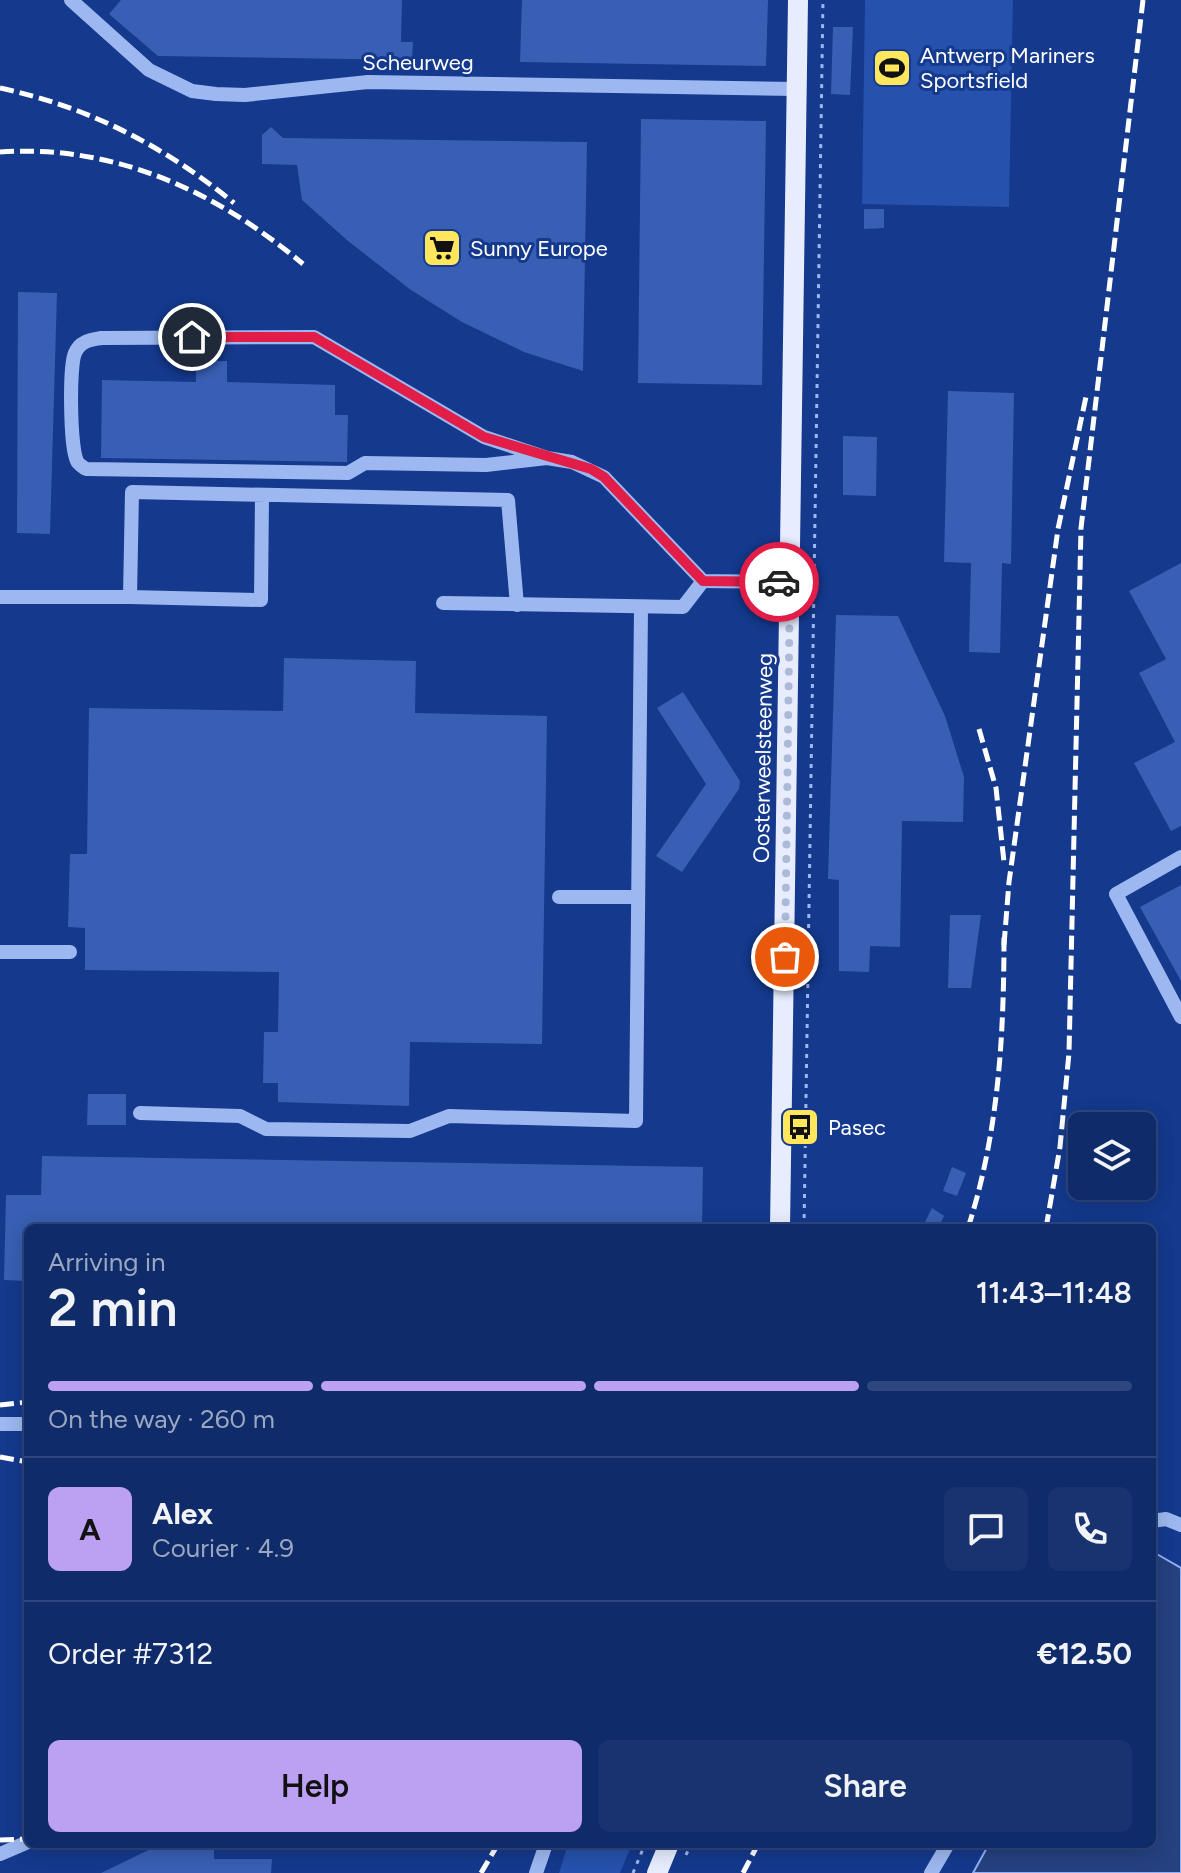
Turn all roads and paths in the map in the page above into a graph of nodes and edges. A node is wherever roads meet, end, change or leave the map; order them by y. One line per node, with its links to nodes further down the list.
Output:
1 (71, 0): 4 (street, Scheurweg)
2 (798, 0): 4 (main road, Oosterweelsteenweg)
3 (823, 0): 22 (path)
4 (797, 89): 8 (main road, Oosterweelsteenweg)
5 (547, 458): 5 (street); 7 (street)
6 (262, 495): 10 (street); 10 (street); 12 (street)
7 (703, 581): 8 (street); 13 (street)
8 (790, 582): 21 (main road, Oosterweelsteenweg)
9 (0, 597): 10 (street)
10 (130, 597)
11 (443, 603): 12 (street)
12 (517, 605): 13 (street)
13 (641, 607): 16 (street)
14 (1181, 857): 19 (street)
15 (559, 897): 16 (street)
16 (638, 897): 20 (street)
17 (0, 952): 18 (street)
18 (70, 952)
19 (1181, 1017)
20 (140, 1113)
21 (780, 1224)
22 (804, 1224)
23 (0, 1424): 24 (street)
24 (24, 1424)
25 (1156, 1520): 26 (street)
26 (1181, 1525)
27 (24, 1844): 32 (street)
28 (545, 1848): 33 (street)
29 (643, 1848): 34 (path)
30 (667, 1848): 35 (main road)
31 (946, 1848): 36 (street)
32 (0, 1854)
33 (536, 1873)
34 (633, 1873)
35 (657, 1873)
36 (931, 1873)

